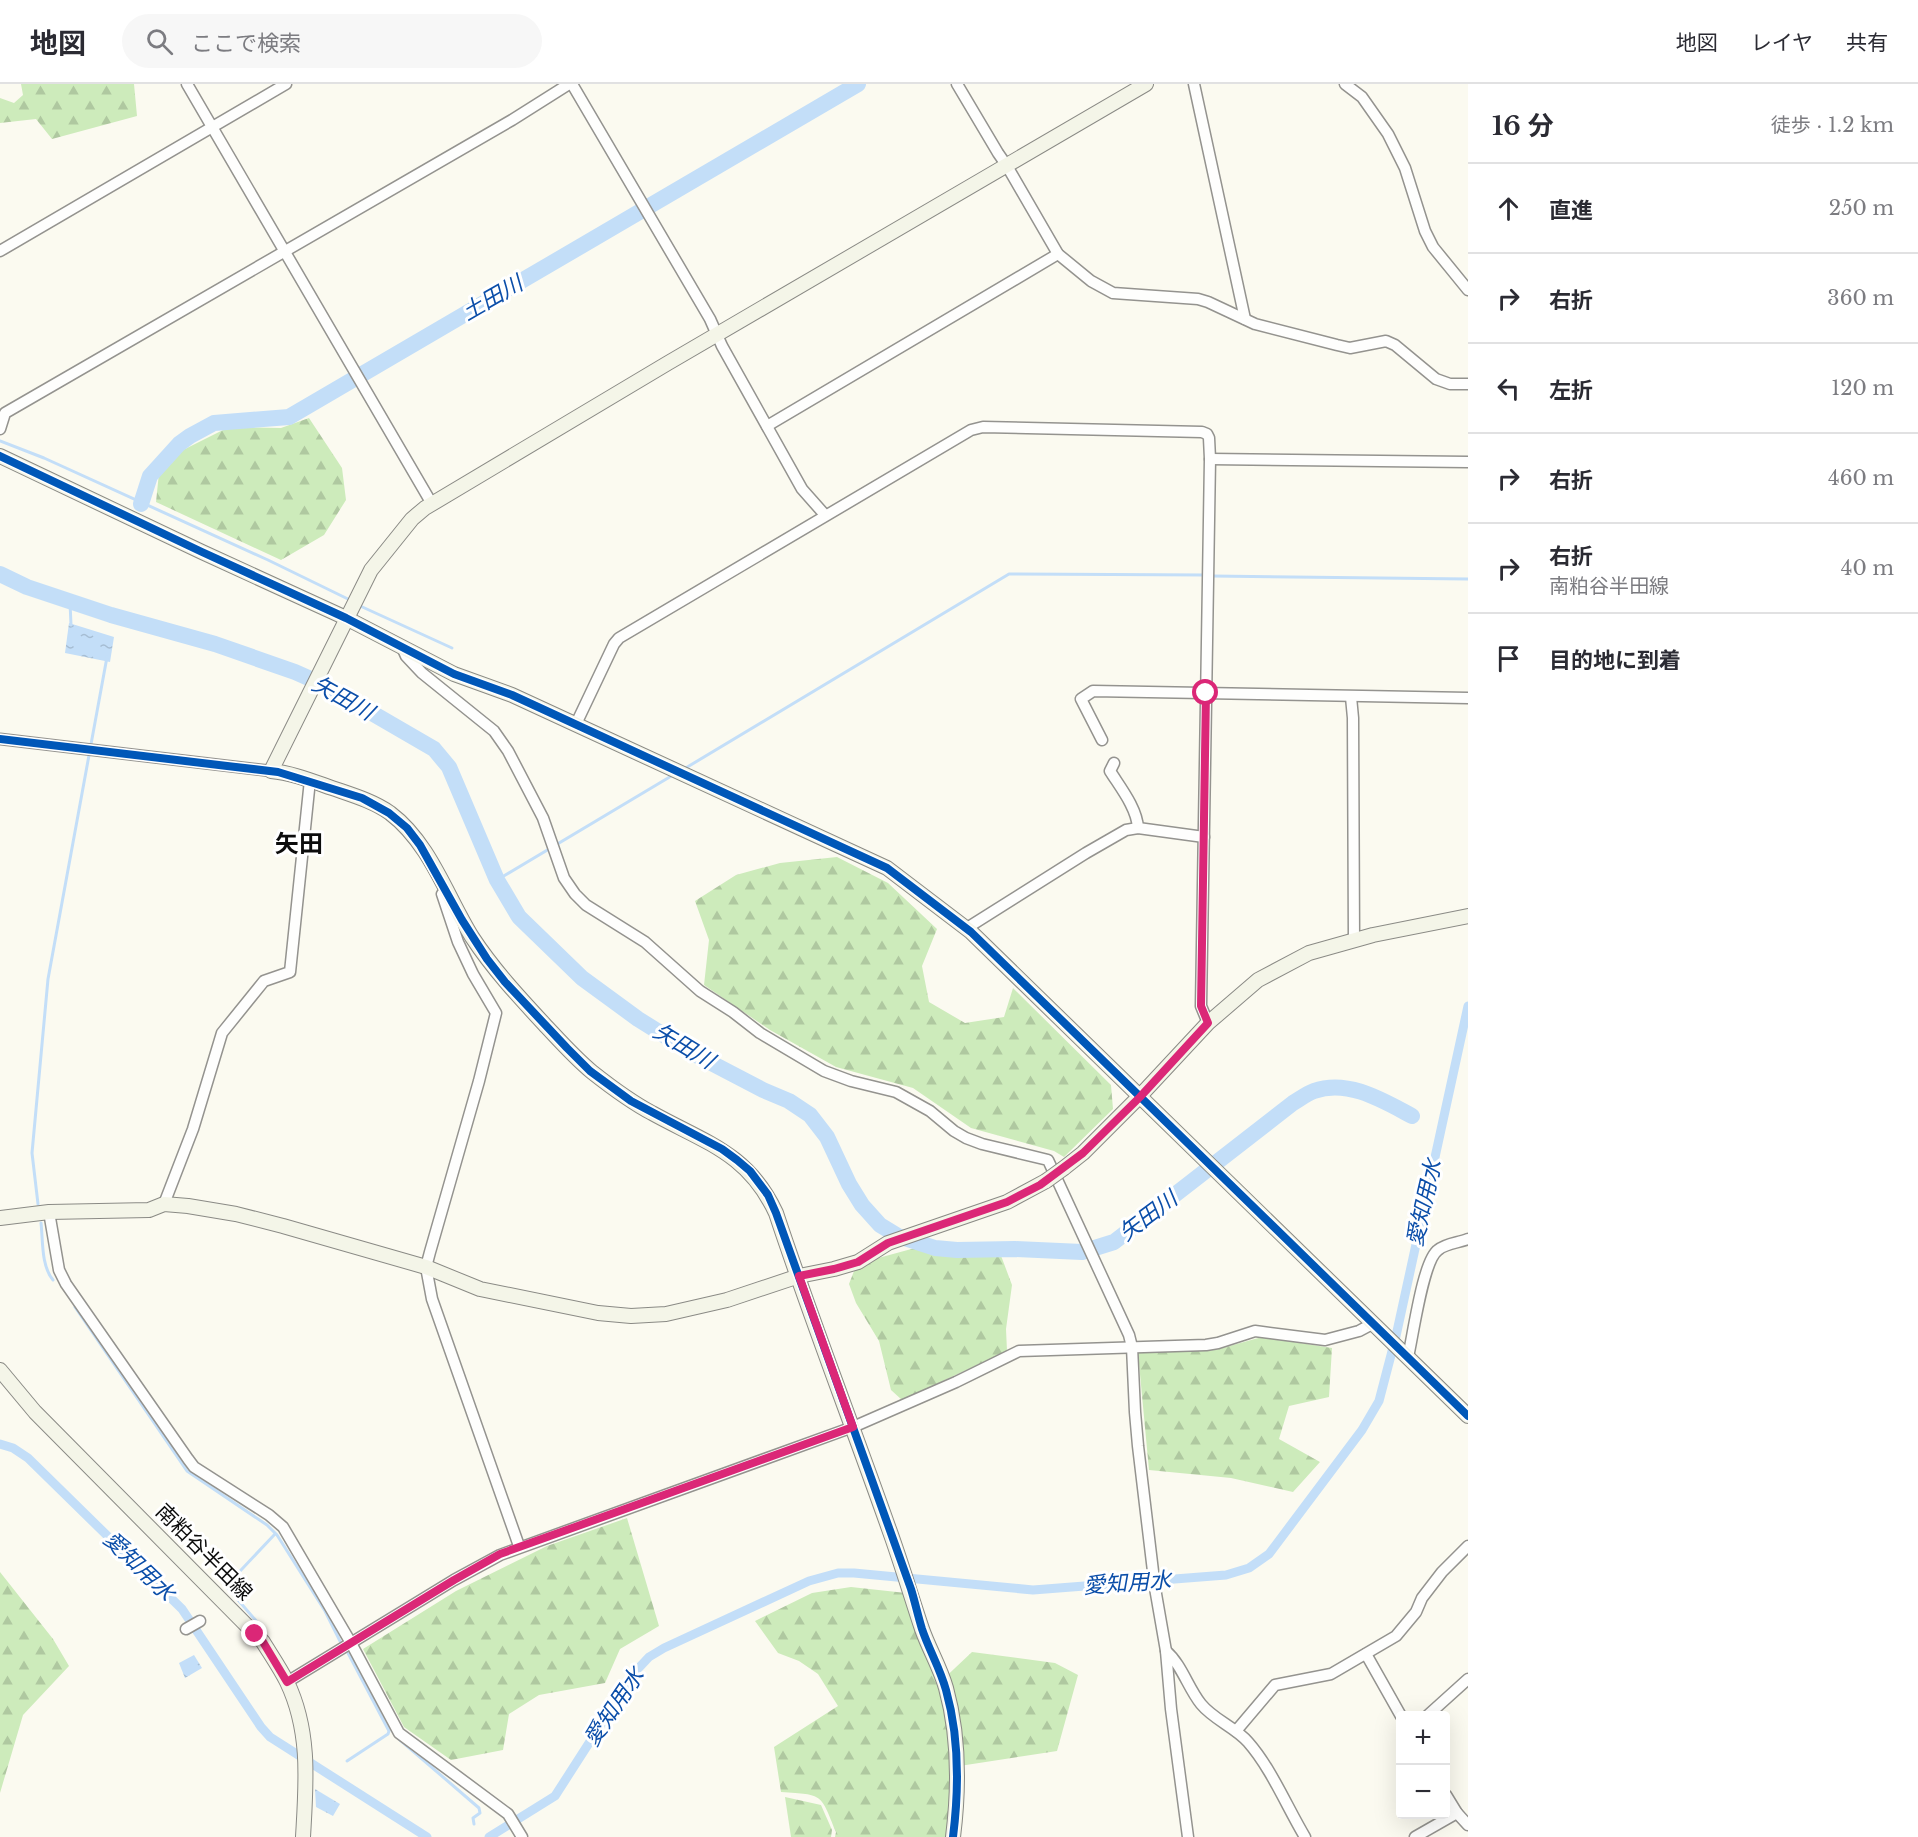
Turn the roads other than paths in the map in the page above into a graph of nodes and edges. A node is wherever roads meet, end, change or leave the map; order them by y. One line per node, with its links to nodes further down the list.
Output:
1 (187, 84): 8 (street)
2 (286, 84): 8 (street)
3 (571, 84): 11 (street); 15 (street)
4 (957, 84): 9 (street)
5 (1146, 84): 9 (street)
6 (1194, 84): 14 (street)
7 (1345, 84): 13 (street)
8 (212, 128): 10 (street); 11 (street)
9 (1007, 166): 12 (street); 15 (street)
10 (0, 251)
11 (283, 251): 17 (street); 23 (street)
12 (1058, 254): 14 (street); 18 (street)
13 (1468, 290)
14 (1245, 319): 16 (street)
15 (719, 335): 18 (street); 23 (street)
16 (1468, 384)
17 (3, 410): 19 (street)
18 (767, 426): 24 (street)
19 (0, 429)
20 (0, 456): 25 (street)
21 (1210, 459): 22 (street); 24 (street); 27 (street)
22 (1468, 462)
23 (432, 504): 25 (street)
24 (825, 514): 30 (street)
25 (346, 618): 26 (street); 34 (street)
26 (402, 646): 30 (street); 51 (street)
27 (1206, 693): 28 (street); 32 (street); 37 (street)
28 (1351, 697): 29 (street); 41 (street)
29 (1468, 698)
30 (576, 724): 40 (street)
31 (0, 739): 34 (street)
32 (1102, 740)
33 (1114, 763): 36 (street)
34 (271, 771): 35 (street)
35 (310, 780): 38 (street); 44 (street)
36 (1138, 828): 37 (street); 40 (street)
37 (1204, 837): 42 (street)
38 (446, 889): 48 (street); 49 (street)
39 (1468, 916): 41 (street)
40 (967, 928): 43 (street)
41 (1354, 941): 42 (street)
42 (1208, 1023): 43 (street)
43 (1140, 1097): 49 (street, bridge); 50 (street)
44 (164, 1204): 45 (street); 48 (street)
45 (49, 1212): 46 (street); 60 (street)
46 (0, 1218)
47 (1468, 1239): 52 (street)
48 (426, 1267): 49 (street); 56 (street)
49 (799, 1276): 55 (street)
50 (1374, 1323): 51 (street); 52 (street)
51 (1132, 1347): 55 (street); 61 (street)
52 (1405, 1354): 54 (street)
53 (0, 1370): 64 (street, 南粕谷半田線)
54 (1468, 1416)
55 (853, 1427): 56 (street); 73 (street)
56 (519, 1546): 60 (street)
57 (1468, 1546): 62 (street)
58 (200, 1621): 59 (street)
59 (186, 1629)
60 (351, 1643): 64 (street); 71 (street)
61 (1166, 1651): 67 (street); 74 (street)
62 (1366, 1654): 65 (street); 67 (street)
63 (1468, 1679): 66 (street)
64 (287, 1682): 72 (street, 南粕谷半田線)
65 (1398, 1711)
66 (1433, 1711)
67 (1236, 1731): 75 (street)
68 (1450, 1802): 69 (street)
69 (1457, 1813): 70 (street); 76 (street)
70 (1468, 1825)
71 (520, 1833)
72 (303, 1837)
73 (953, 1837)
74 (1188, 1837)
75 (1305, 1837)
76 (1415, 1837)

